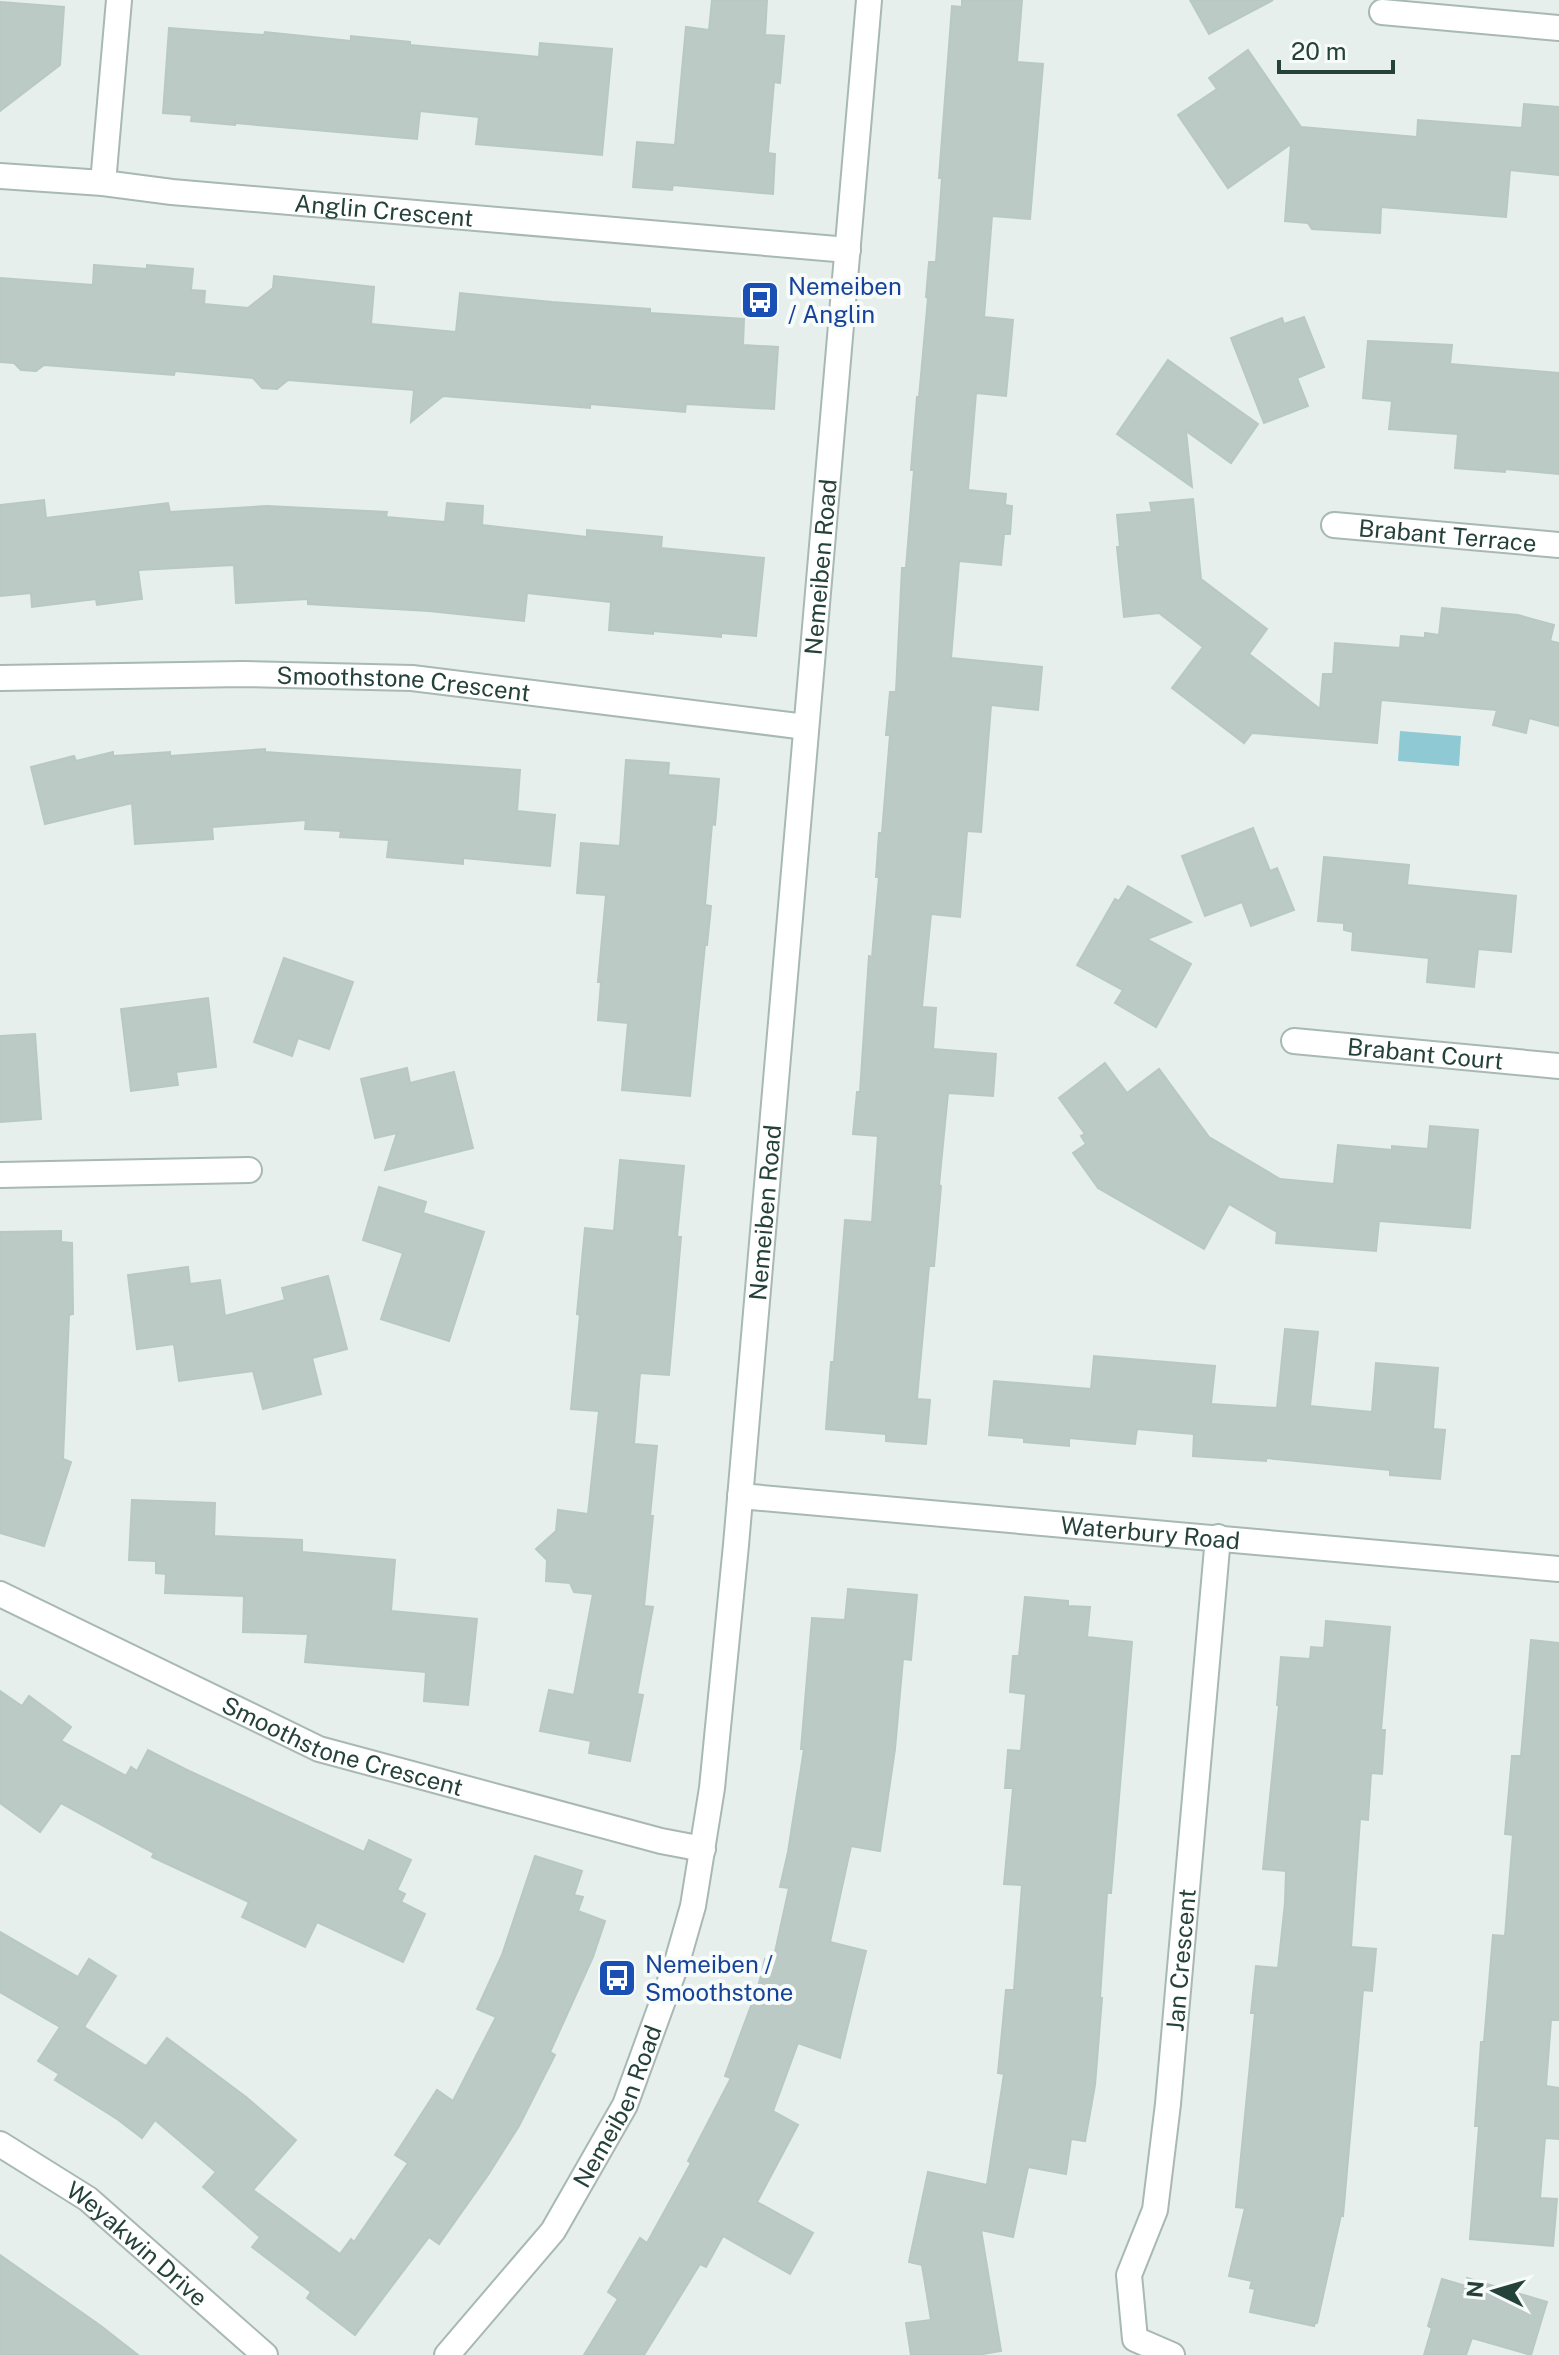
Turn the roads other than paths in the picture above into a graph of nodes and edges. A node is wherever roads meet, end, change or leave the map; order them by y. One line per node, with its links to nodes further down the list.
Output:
1 (119, 0): 6 (street)
2 (869, 0): 7 (street, Nemeiben Road)
3 (1382, 12): 4 (street)
4 (1559, 28)
5 (0, 176): 6 (street, Anglin Crescent)
6 (103, 183): 7 (street, Anglin Crescent)
7 (848, 250): 11 (street, Nemeiben Road)
8 (1334, 525): 9 (street, Brabant Terrace)
9 (1559, 545)
10 (0, 678): 11 (street, Smoothstone Crescent)
11 (806, 727): 16 (street, Nemeiben Road)
12 (1294, 1041): 13 (street, Brabant Court)
13 (1559, 1066)
14 (249, 1170): 15 (street)
15 (0, 1175)
16 (740, 1496): 17 (street, Waterbury Road); 20 (street, Nemeiben Road)
17 (1218, 1537): 18 (street, Waterbury Road); 24 (street, Jan Crescent)
18 (1559, 1569)
19 (0, 1594): 20 (street, Smoothstone Crescent)
20 (703, 1849): 23 (street, Nemeiben Road)
21 (0, 2144): 22 (street, Weyakwin Drive)
22 (265, 2355)
23 (447, 2355)
24 (1172, 2355)

